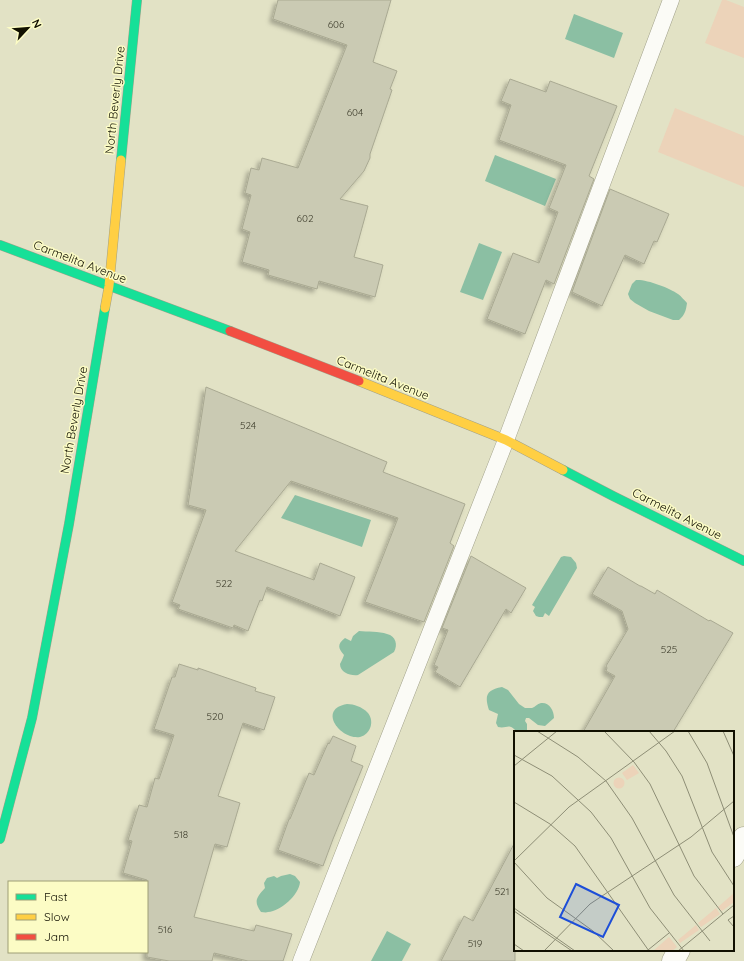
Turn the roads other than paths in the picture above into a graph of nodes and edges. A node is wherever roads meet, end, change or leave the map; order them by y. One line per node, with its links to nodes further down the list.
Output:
1 (137, 0): 4 (street, North Beverly Drive)
2 (672, 0): 5 (lane)
3 (0, 245): 4 (street, Carmelita Avenue)
4 (109, 286): 5 (street, Carmelita Avenue); 8 (street, North Beverly Drive)
5 (506, 440): 6 (street, Carmelita Avenue); 11 (lane)
6 (744, 561)
7 (744, 838): 9 (street)
8 (0, 839)
9 (734, 854)
10 (678, 951): 12 (street)
11 (300, 961)
12 (673, 961)

